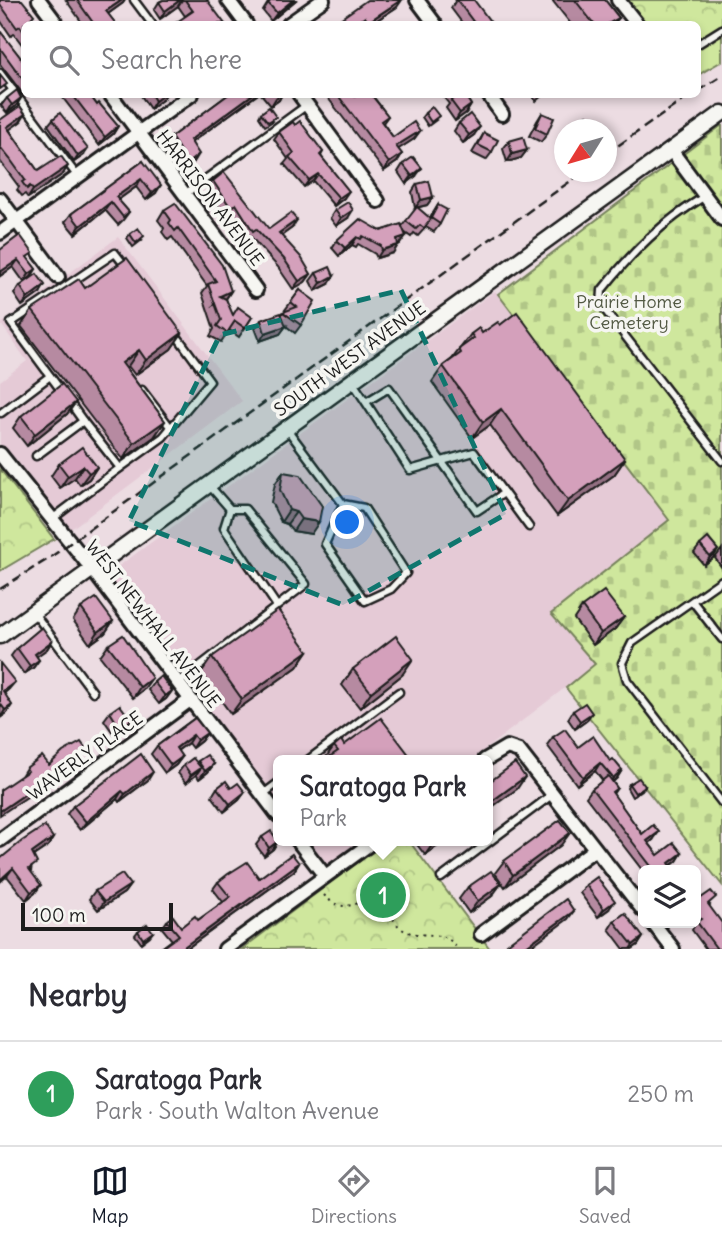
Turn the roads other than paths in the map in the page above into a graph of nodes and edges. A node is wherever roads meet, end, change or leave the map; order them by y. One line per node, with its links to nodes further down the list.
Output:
1 (39, 0): 7 (street)
2 (134, 0): 8 (lane)
3 (228, 0): 9 (street)
4 (323, 0): 10 (street)
5 (417, 0): 11 (street)
6 (618, 0): 12 (street)
7 (55, 21)
8 (150, 21)
9 (244, 21)
10 (293, 21)
11 (433, 21)
12 (635, 21)
13 (722, 29): 14 (lane)
14 (701, 42)
15 (0, 73): 16 (lane)
16 (13, 90): 20 (lane); 26 (lane)
17 (113, 98): 24 (street, HARRISON AVENUE)
18 (187, 98): 24 (street)
19 (491, 98): 23 (street)
20 (0, 100)
21 (303, 100): 27 (lane); 30 (street)
22 (722, 113): 25 (street, SOUTH WEST AVENUE)
23 (502, 114)
24 (139, 133): 26 (street); 27 (street, HARRISON AVENUE)
25 (671, 150): 28 (street); 39 (street, SOUTH WEST AVENUE)
26 (78, 177): 32 (street)
27 (185, 194): 36 (street, HARRISON AVENUE)
28 (705, 196): 31 (street); 48 (lane)
29 (0, 199): 32 (street)
30 (378, 201)
31 (722, 219)
32 (17, 221): 33 (street); 35 (street)
33 (0, 233)
34 (131, 275): 38 (lane)
35 (58, 277)
36 (256, 289)
37 (171, 328): 44 (lane)
38 (50, 376): 42 (lane); 43 (lane)
39 (352, 381): 41 (lane); 45 (street, SOUTH WEST AVENUE)
40 (138, 385): 44 (lane)
41 (366, 402): 49 (lane); 49 (lane)
42 (1, 413)
43 (83, 421): 47 (lane); 50 (lane)
44 (171, 428): 50 (lane)
45 (287, 429): 51 (street, SOUTH WEST AVENUE); 53 (lane)
46 (0, 454): 55 (street, WEST NEWHALL AVENUE)
47 (36, 456)
48 (722, 461)
49 (440, 462): 52 (lane); 52 (lane)
50 (120, 468): 55 (lane)
51 (209, 485): 54 (lane); 57 (street, SOUTH WEST AVENUE)
52 (504, 493): 56 (lane)
53 (343, 504): 53 (lane)
54 (230, 509): 60 (lane); 60 (lane)
55 (50, 520): 57 (street, WEST NEWHALL AVENUE)
56 (529, 527)
57 (92, 569): 61 (street, SOUTH WEST AVENUE); 64 (street, WEST NEWHALL AVENUE)
58 (722, 580): 59 (lane)
59 (693, 602): 63 (lane); 73 (lane)
60 (277, 606): 64 (lane)
61 (33, 612): 62 (street, SOUTH WEST AVENUE); 65 (lane)
62 (0, 636)
63 (722, 639)
64 (177, 683): 67 (street, WEST NEWHALL AVENUE)
65 (93, 692)
66 (399, 692): 68 (lane)
67 (190, 700): 72 (street, WEST NEWHALL AVENUE); 76 (street, WAVERLY PLACE)
68 (315, 755)
69 (493, 755): 71 (street)
70 (273, 787): 72 (lane)
71 (553, 794): 75 (lane); 80 (street)
72 (262, 795): 74 (street, WEST NEWHALL AVENUE)
73 (722, 803)
74 (273, 809)
75 (493, 839)
76 (0, 840)
77 (302, 846): 81 (street)
78 (367, 846): 81 (street)
79 (484, 846): 82 (lane)
80 (596, 849): 83 (street); 85 (street)
81 (326, 876): 87 (street)
82 (441, 878)
83 (638, 904)
84 (656, 928): 86 (street)
85 (481, 934)
86 (670, 948)
87 (225, 949)

